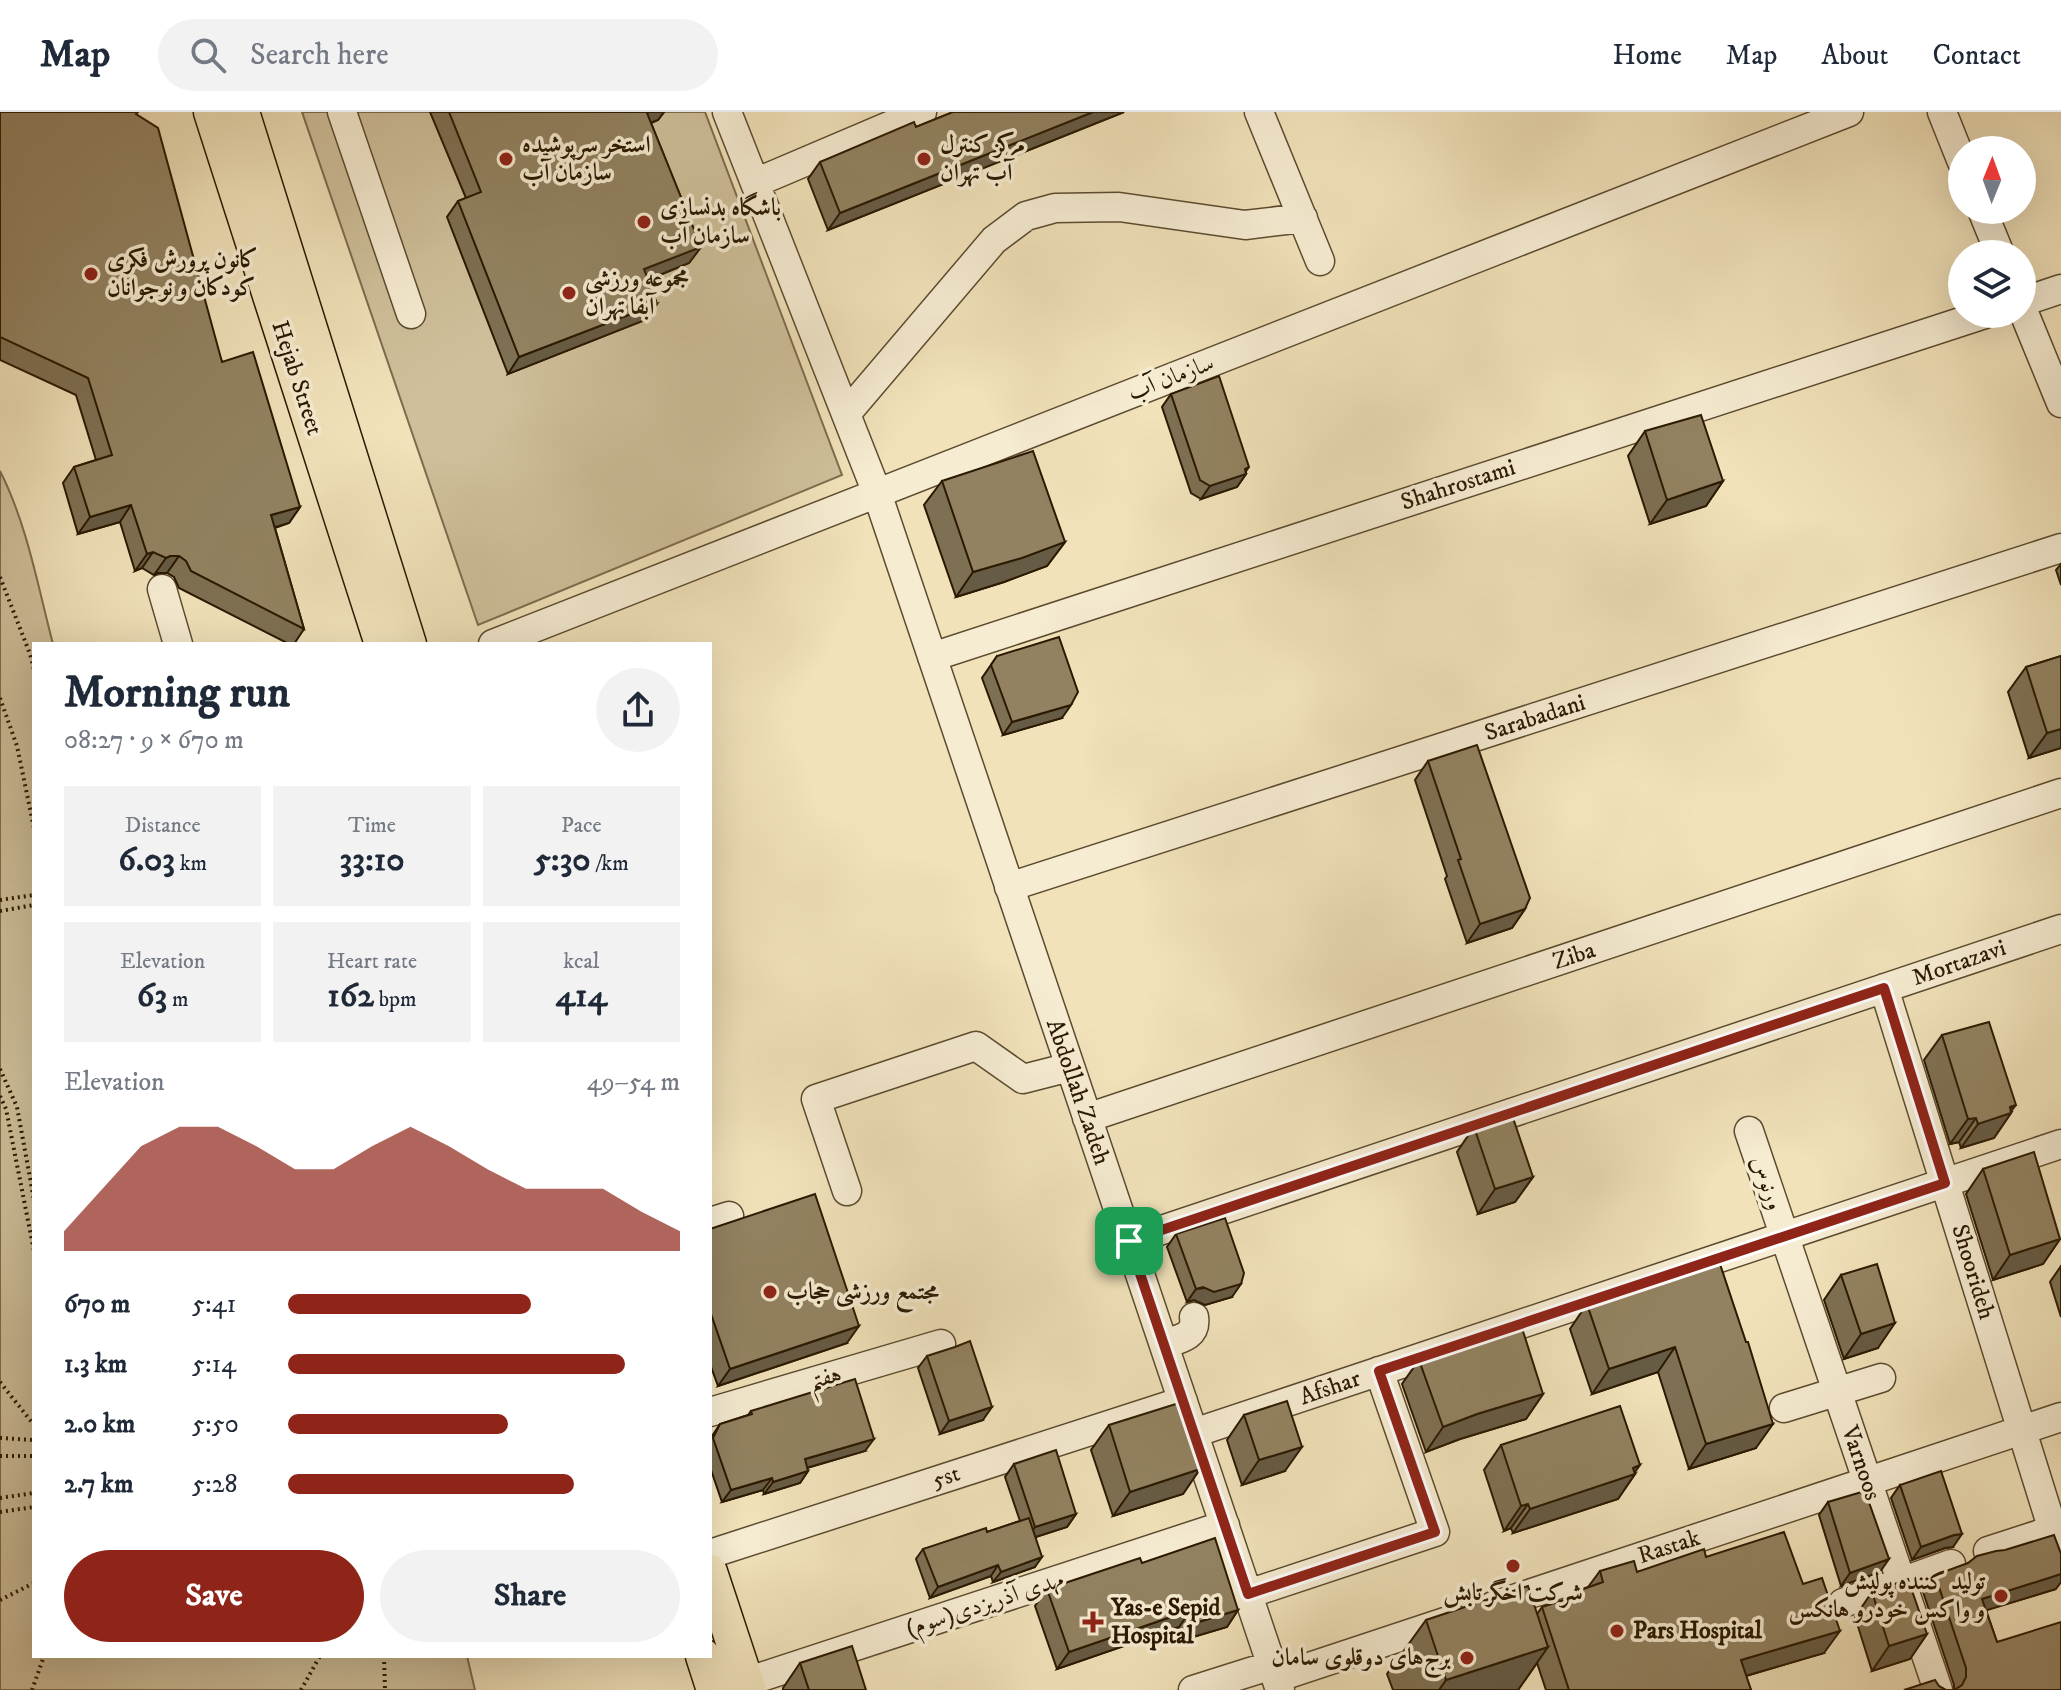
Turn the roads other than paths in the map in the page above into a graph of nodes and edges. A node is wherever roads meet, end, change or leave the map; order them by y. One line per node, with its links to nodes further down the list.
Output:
1 (211, 112): 24 (main road, Hejab Street)
2 (242, 112): 25 (main road, Hejab Street)
3 (342, 112): 15 (street)
4 (727, 112): 10 (street, Abdollah Zadeh)
5 (922, 112): 10 (street)
6 (1259, 112): 11 (street)
7 (1849, 112): 20 (street, سازمان آب)
8 (1942, 112): 9 (street)
9 (1952, 136)
10 (755, 183): 19 (street, Abdollah Zadeh)
11 (1303, 218): 12 (street); 19 (street)
12 (1320, 261)
13 (2061, 289): 14 (street)
14 (2036, 297)
15 (411, 314)
16 (1948, 326): 27 (street, Shahrostami)
17 (2030, 328): 18 (street)
18 (2061, 403)
19 (846, 414): 20 (street, Abdollah Zadeh)
20 (877, 493): 26 (street, سازمان آب); 27 (street, Abdollah Zadeh)
21 (2061, 548): 29 (street, Sarabadani)
22 (162, 589): 23 (street)
23 (177, 642)
24 (381, 642)
25 (408, 642)
26 (498, 642)
27 (932, 657): 29 (street, Abdollah Zadeh)
28 (2061, 793): 33 (street, Ziba)
29 (1009, 887): 32 (street, Abdollah Zadeh)
30 (2059, 936): 31 (street, Mortazavi)
31 (1884, 988): 36 (street, Shoorideh); 39 (street, Mortazavi)
32 (1070, 1067): 33 (street, Abdollah Zadeh); 37 (street)
33 (1087, 1118): 39 (street, Abdollah Zadeh)
34 (1749, 1131): 38 (street, ورنوس)
35 (2061, 1144): 36 (street, Afshar)
36 (1945, 1183): 38 (street, Afshar); 50 (street, Shoorideh)
37 (847, 1191)
38 (1784, 1236): 43 (street, Afshar); 45 (street, Varnoos)
39 (1129, 1241): 42 (street, Abdollah Zadeh)
40 (1194, 1317): 42 (street)
41 (941, 1344): 48 (street, هفتم)
42 (1164, 1344): 46 (street, Abdollah Zadeh)
43 (1379, 1371): 51 (street, Afshar); 60 (street)
44 (1881, 1378): 45 (street)
45 (1837, 1392): 47 (street); 52 (street, Varnoos)
46 (1183, 1401): 51 (street, Abdollah Zadeh); 56 (street, 5st)
47 (1784, 1408)
48 (712, 1411)
49 (2061, 1417): 50 (street, Rastak)
50 (2022, 1430): 52 (street, Rastak); 54 (street, Shoorideh)
51 (1194, 1433): 53 (street, Abdollah Zadeh)
52 (1867, 1481): 59 (street, Varnoos); 63 (street, Rastak)
53 (1225, 1525): 60 (street, Abdollah Zadeh); 64 (street, مهدی آذریزدی(سوم))
54 (2057, 1543): 55 (street)
55 (1988, 1551)
56 (712, 1553)
57 (1951, 1564): 59 (street)
58 (712, 1582): 64 (main road)
59 (1901, 1583): 61 (street); 66 (street, Varnoos)
60 (1248, 1594): 63 (street, Abdollah Zadeh)
61 (1843, 1603)
62 (705, 1658): 64 (main road)
63 (1276, 1678): 65 (street, Rastak)
64 (733, 1688)
65 (1193, 1690)
66 (1938, 1690)

